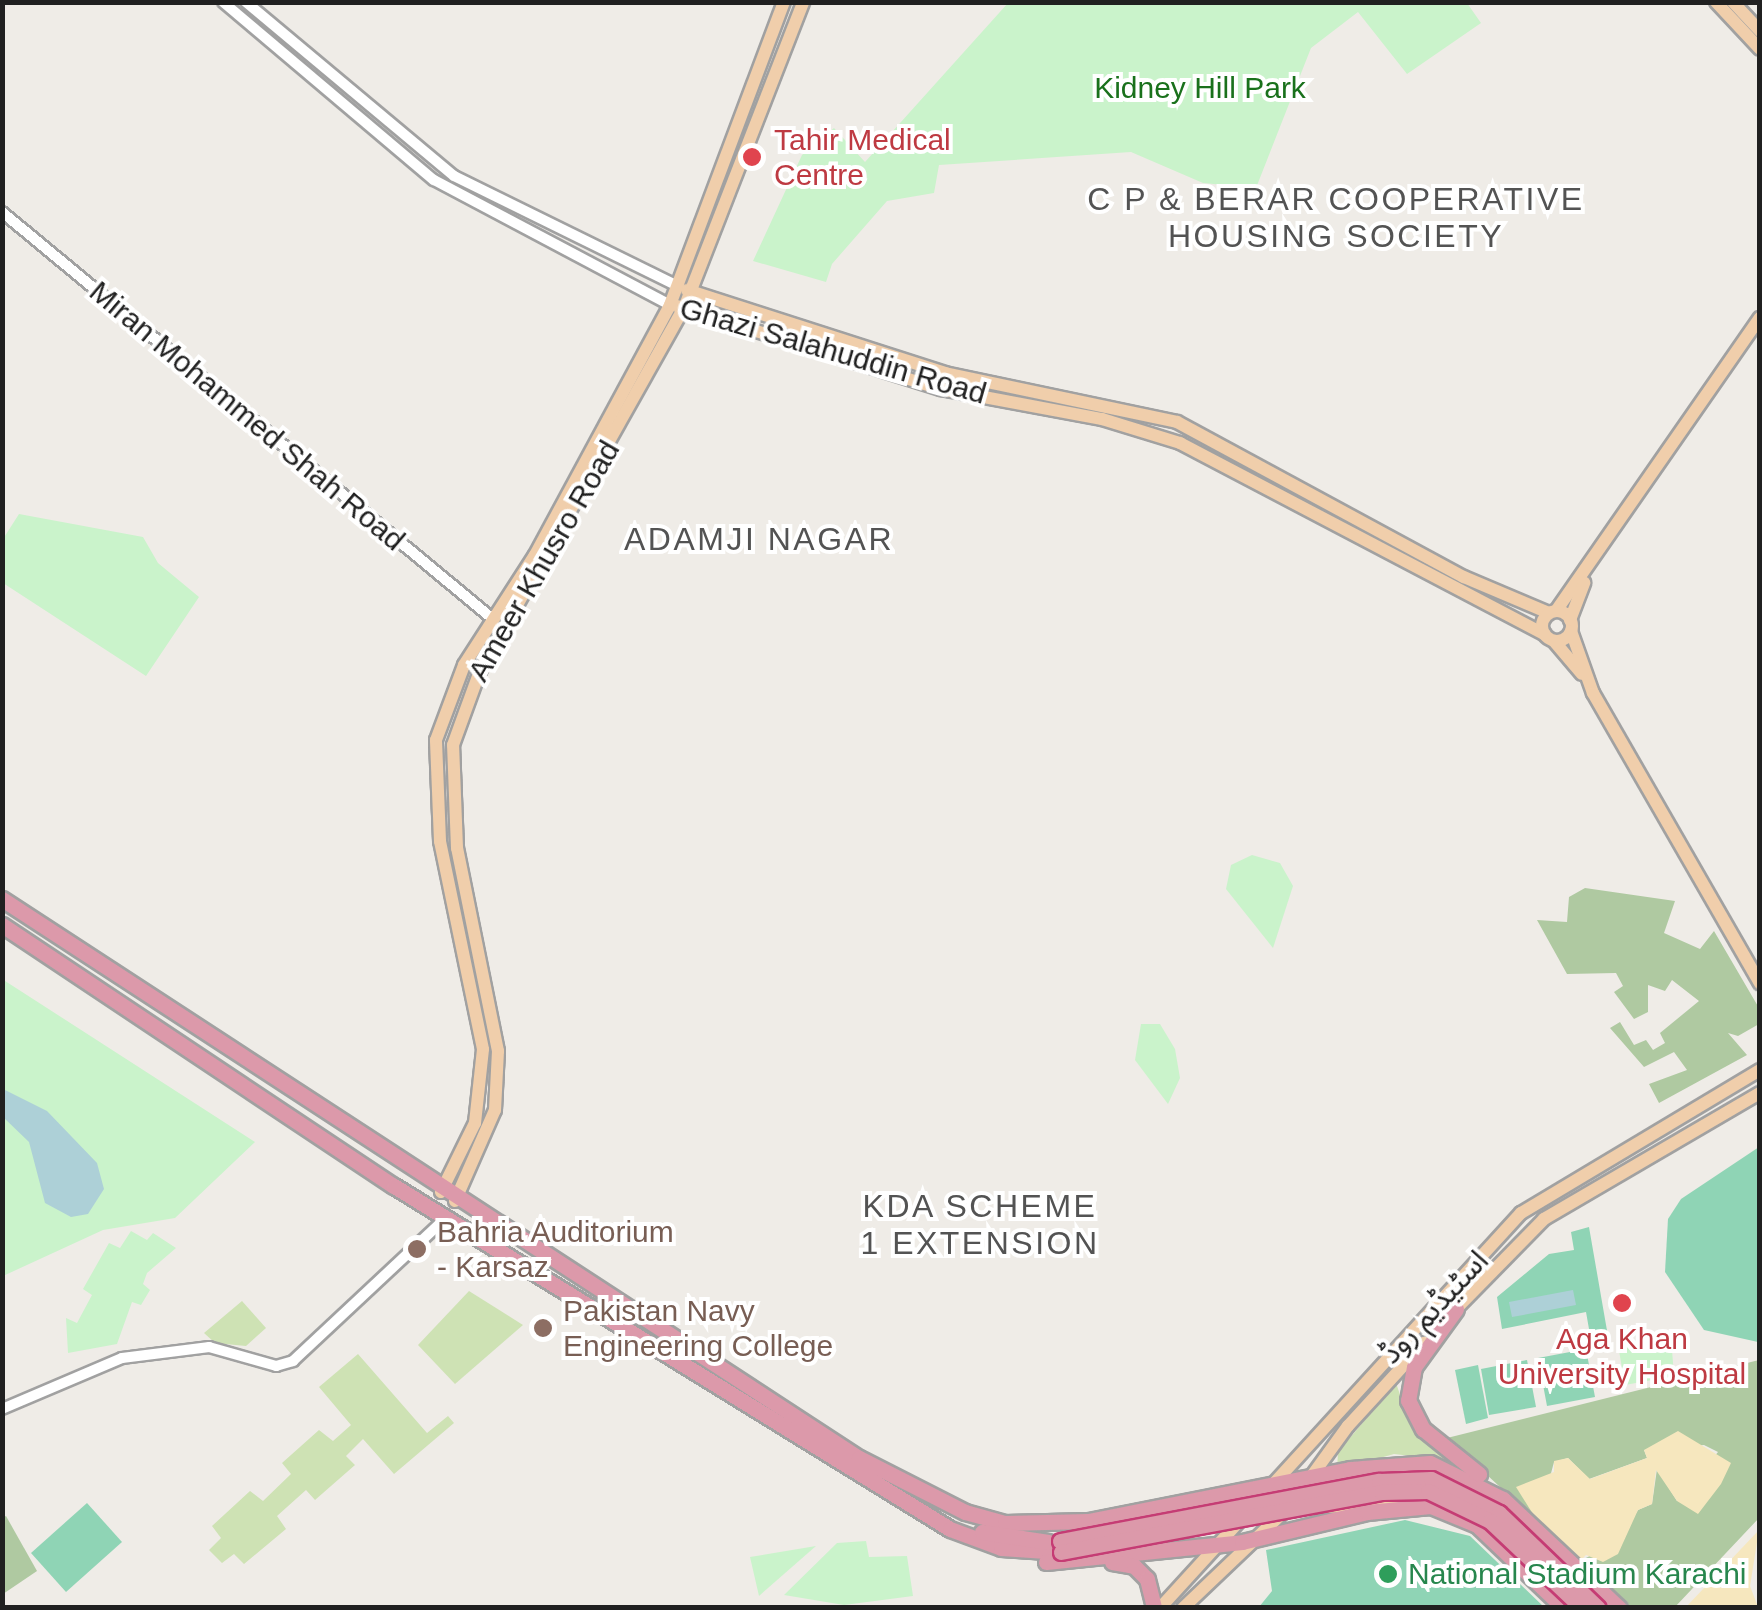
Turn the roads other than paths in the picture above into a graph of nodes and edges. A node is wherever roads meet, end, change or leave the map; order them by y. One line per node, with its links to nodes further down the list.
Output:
1 (223, 2): 11 (street, Ghazi Salahuddin Road)
2 (246, 2): 10 (street, Ghazi Salahuddin Road)
3 (784, 2): 12 (main road, Ameer Khusro Road)
4 (803, 2): 12 (main road, Ameer Khusro Road)
5 (1716, 2): 8 (main road)
6 (1733, 2): 7 (main road)
7 (1760, 31)
8 (1760, 49)
9 (2, 212): 17 (street, Miran Mohammed Shah Road)
10 (526, 214): 11 (street); 12 (street, Ghazi Salahuddin Road)
11 (519, 230): 13 (street, Ghazi Salahuddin Road)
12 (684, 289): 13 (main road, Ameer Khusro Road); 16 (main road, Ghazi Salahuddin Road)
13 (677, 306): 17 (main road, Ameer Khusro Road); 18 (main road, Ameer Khusro Road); 21 (main road, Ghazi Salahuddin Road)
14 (1760, 318): 15 (main road)
15 (1588, 571): 16 (main road); 19 (main road)
16 (1553, 612): 19 (main road, Ghazi Salahuddin Road); 21 (main road)
17 (493, 619): 18 (main road); 20 (main road); 28 (main road, Ameer Khusro Road)
18 (512, 619): 20 (main road, Ameer Khusro Road)
19 (1570, 625): 21 (main road); 22 (main road, Ghazi Salahuddin Road)
20 (501, 636): 28 (main road, Ameer Khusro Road)
21 (1550, 638): 22 (main road, Ghazi Salahuddin Road)
22 (1587, 680): 25 (main road, Ghazi Salahuddin Road)
23 (2, 899): 28 (highway)
24 (2, 925): 29 (highway)
25 (1760, 983)
26 (1760, 1070): 32 (main road, اسٹیڈیم روڈ)
27 (1760, 1092): 30 (main road, اسٹیڈیم روڈ)
28 (448, 1197): 33 (highway)
29 (447, 1217): 31 (street); 36 (highway)
30 (1456, 1308): 34 (main road, اسٹیڈیم روڈ); 37 (highway)
31 (2, 1409)
32 (1310, 1443): 34 (main road); 35 (main road, اسٹیڈیم روڈ)
33 (859, 1458): 38 (highway); 42 (highway)
34 (1304, 1482): 35 (highway); 37 (highway); 39 (main road); 40 (main road, اسٹیڈیم روڈ)
35 (1276, 1484): 38 (highway); 41 (main road, اسٹیڈیم روڈ)
36 (892, 1494): 42 (highway); 42 (highway)
37 (1498, 1496): 49 (highway)
38 (1186, 1500): 41 (main road)
39 (1402, 1506): 40 (highway); 46 (highway)
40 (1258, 1538): 41 (highway); 43 (main road, اسٹیڈیم روڈ)
41 (1227, 1541): 42 (highway); 43 (main road); 44 (main road, اسٹیڈیم روڈ)
42 (1064, 1552): 44 (highway); 47 (highway, bridge); 48 (highway, bridge)
43 (1220, 1569): 45 (main road, اسٹیڈیم روڈ)
44 (1157, 1608)
45 (1183, 1608)
46 (1564, 1608)
47 (1582, 1608)
48 (1598, 1608)
49 (1619, 1608)

